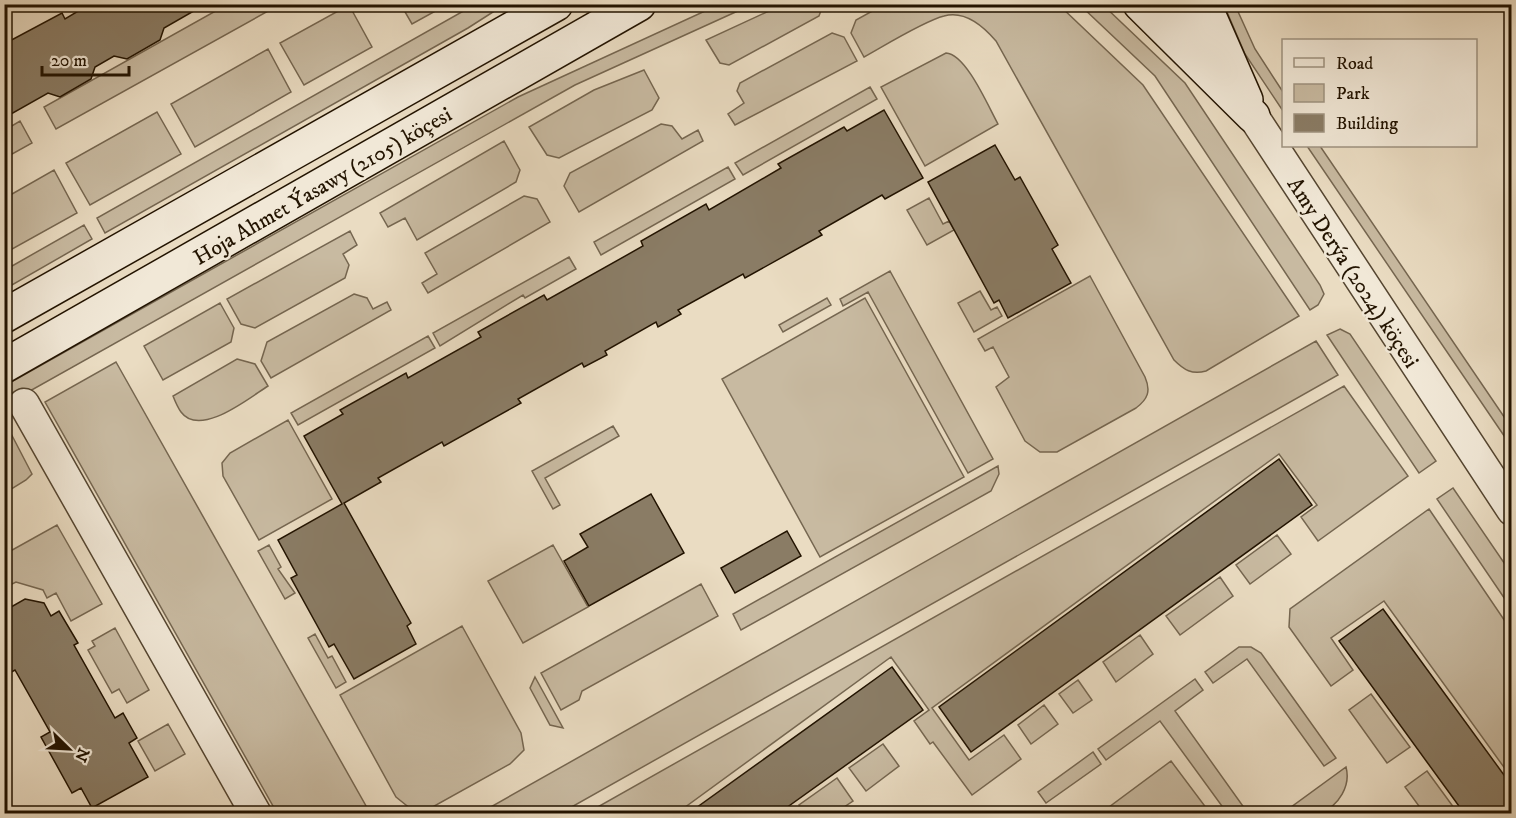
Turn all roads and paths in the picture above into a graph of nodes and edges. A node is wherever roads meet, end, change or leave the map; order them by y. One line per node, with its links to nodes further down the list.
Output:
1 (556, 4): 7 (main road, Hoja Ahmet Ýasawy (2105) köçesi)
2 (639, 4): 8 (main road, Hoja Ahmet Ýasawy (2105) köçesi)
3 (1140, 4): 6 (main road)
4 (1175, 4): 6 (street, Amy Derýa (2024) köçesi)
5 (1204, 4): 6 (main road)
6 (1253, 116): 10 (street, Amy Derýa (2024) köçesi)
7 (4, 316)
8 (4, 366)
9 (24, 404): 11 (street)
10 (1512, 510)
11 (256, 813)

